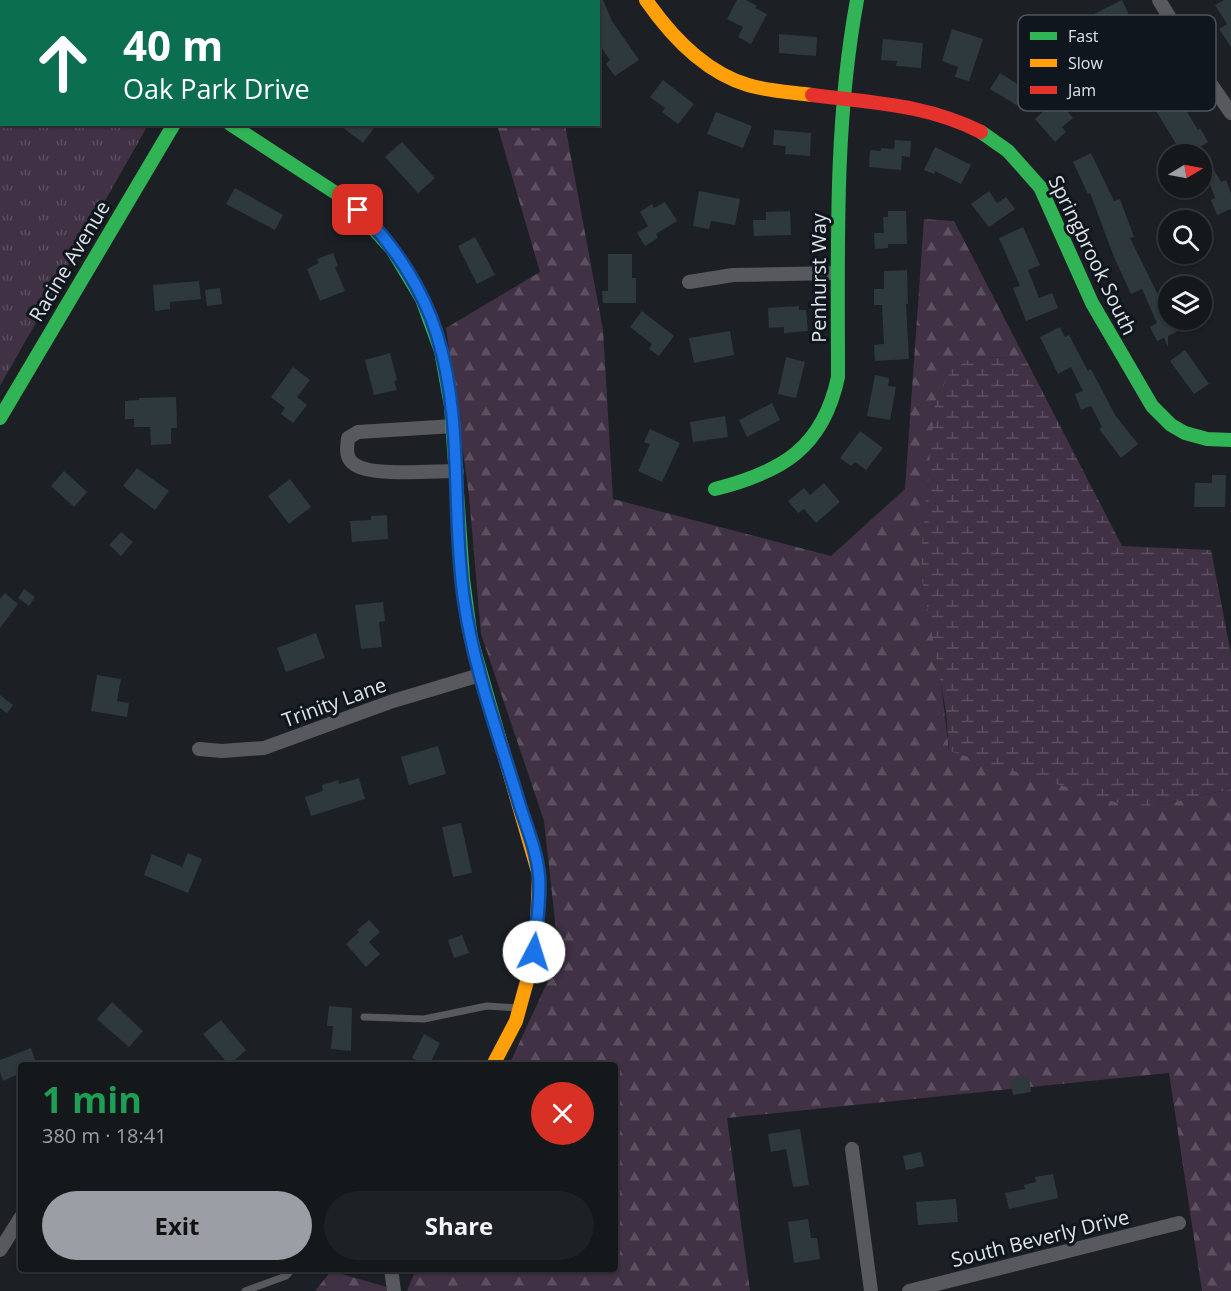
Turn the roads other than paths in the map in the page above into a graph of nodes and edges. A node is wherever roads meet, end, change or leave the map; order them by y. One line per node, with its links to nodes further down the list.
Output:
1 (646, 0): 6 (street, Springbrook South)
2 (857, 0): 6 (street, Penhurst Way)
3 (1160, 0): 4 (street)
4 (1169, 15)
5 (1216, 91): 7 (street)
6 (843, 99): 10 (street, Penhurst Way); 14 (street, Springbrook South)
7 (1231, 113)
8 (173, 126): 12 (street, Racine Avenue)
9 (233, 126): 13 (street)
10 (837, 273): 11 (street); 16 (street, Penhurst Way)
11 (688, 282)
12 (0, 418)
13 (454, 426): 15 (street); 15 (street)
14 (1231, 440)
15 (457, 471): 17 (street)
16 (715, 489)
17 (480, 675): 18 (street, Trinity Lane); 19 (street)
18 (199, 749)
19 (521, 1008): 20 (lane); 21 (street)
20 (364, 1017)
21 (495, 1062)
22 (852, 1149): 30 (street)
23 (18, 1222): 25 (street)
24 (1179, 1223): 31 (street, South Beverly Drive)
25 (0, 1250)
26 (290, 1272): 28 (lane)
27 (391, 1272): 29 (street)
28 (245, 1291)
29 (394, 1291)
30 (871, 1291)
31 (909, 1291)

